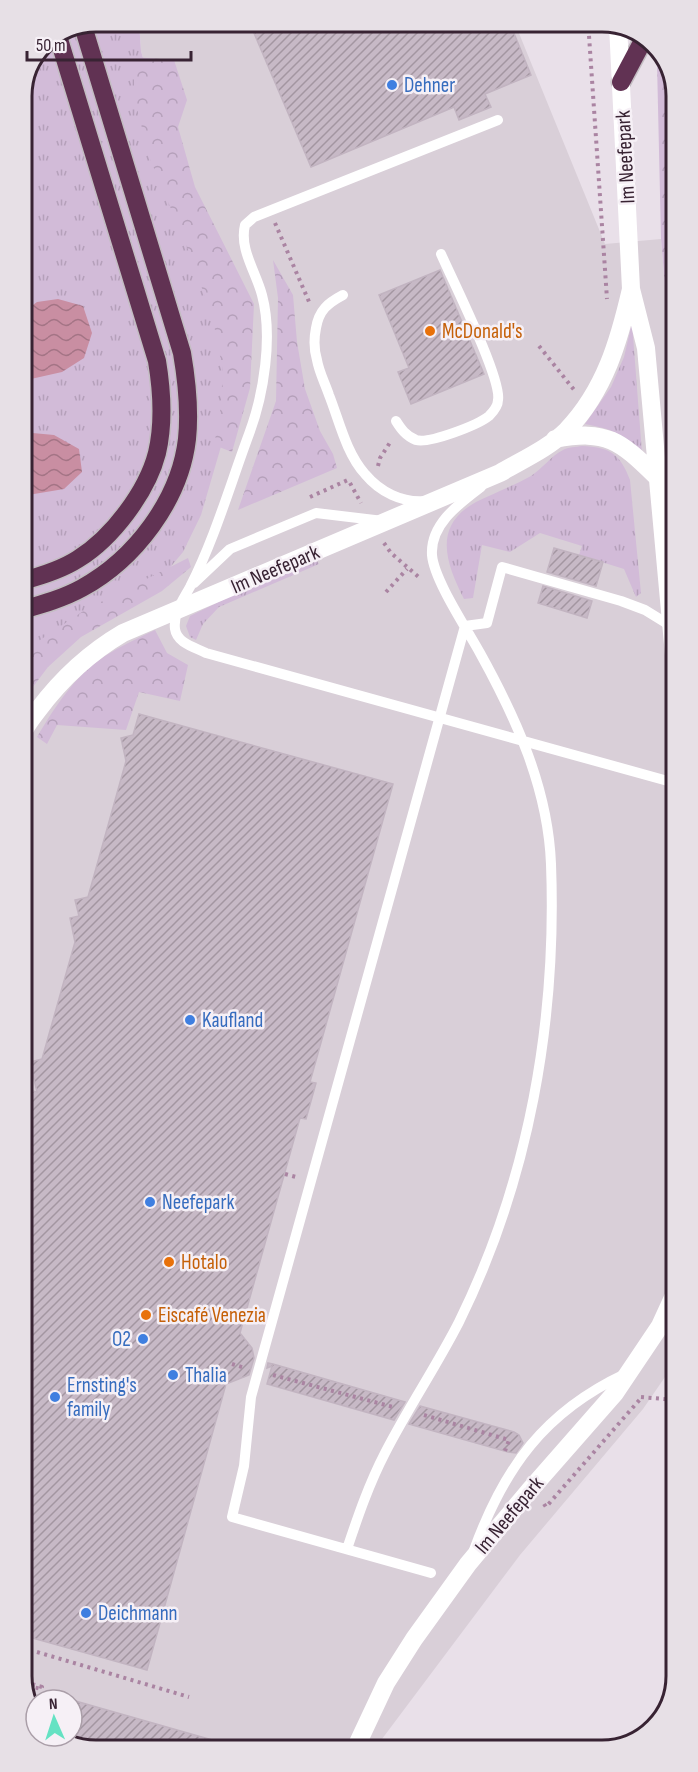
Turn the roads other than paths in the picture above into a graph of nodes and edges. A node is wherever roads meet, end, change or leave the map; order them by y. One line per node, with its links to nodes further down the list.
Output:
1 (85, 33): 19 (highway)
2 (618, 34): 5 (street, Im Neefepark)
3 (60, 42): 17 (highway)
4 (641, 44): 5 (highway)
5 (621, 82): 8 (street, Im Neefepark)
6 (498, 120): 18 (lane)
7 (441, 254): 10 (lane)
8 (631, 289): 11 (street, Im Neefepark); 13 (street, Im Neefepark)
9 (343, 295): 14 (lane)
10 (396, 421)
11 (555, 439): 12 (street, Im Neefepark); 13 (street, Im Neefepark)
12 (500, 473): 14 (street, Im Neefepark); 22 (lane)
13 (656, 476): 16 (street, Im Neefepark)
14 (437, 500): 15 (street, Im Neefepark)
15 (387, 521): 18 (lane); 20 (street, Im Neefepark)
16 (666, 576)
17 (32, 579)
18 (190, 587): 20 (lane)
19 (32, 607)
20 (177, 611): 23 (lane); 24 (street, Im Neefepark)
21 (666, 623): 22 (lane)
22 (465, 626): 23 (lane); 25 (lane)
23 (440, 719): 25 (lane); 29 (lane)
24 (32, 721)
25 (524, 742): 26 (lane); 29 (lane)
26 (666, 781)
27 (666, 1313): 28 (street, Im Neefepark)
28 (629, 1371): 30 (street, Im Neefepark); 30 (lane)
29 (348, 1549): 31 (lane)
30 (468, 1564): 32 (street, Im Neefepark)
31 (431, 1573)
32 (359, 1740)

